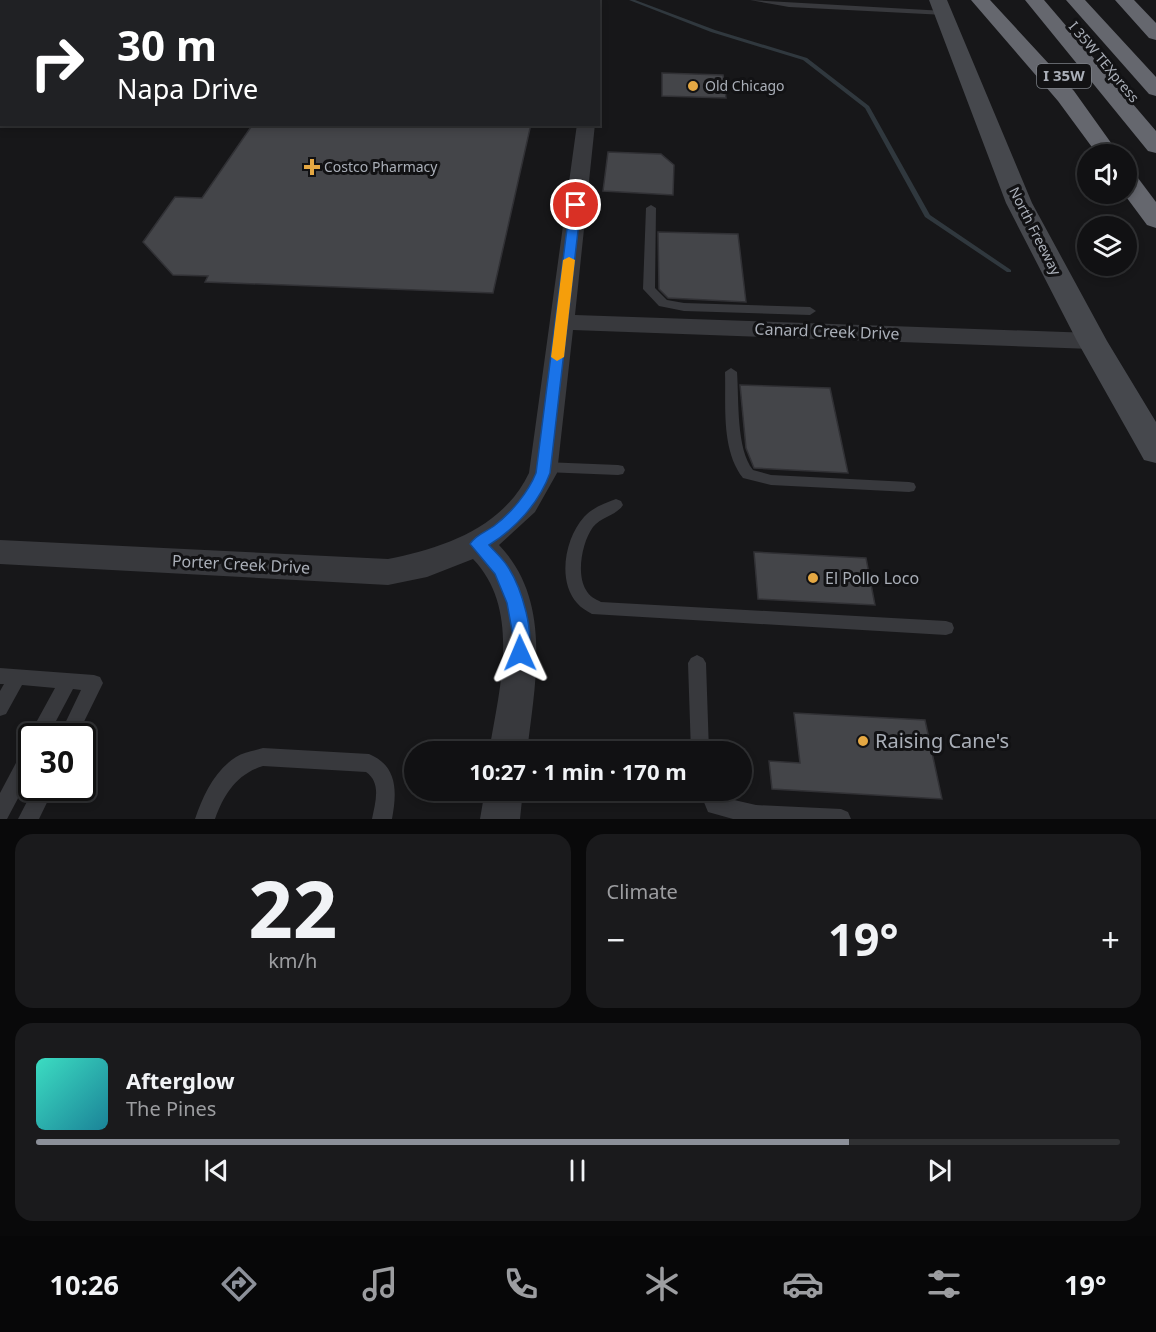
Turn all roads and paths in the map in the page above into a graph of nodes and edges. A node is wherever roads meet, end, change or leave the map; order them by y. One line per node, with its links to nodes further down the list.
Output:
1 (753, 0): 8 (lane)
2 (980, 0): 14 (highway)
3 (1001, 0): 15 (highway, I 35W)
4 (1034, 0): 16 (highway)
5 (1052, 0): 12 (highway, I 35W TEXpress)
6 (1075, 0): 11 (highway, I 35W TEXpress)
7 (1116, 4): 9 (highway); 10 (highway)
8 (941, 7): 24 (main road, North Freeway)
9 (1156, 34)
10 (1156, 66)
11 (1156, 90)
12 (1156, 124)
13 (586, 126): 23 (street, Porter Creek Drive)
14 (1101, 144)
15 (1116, 144)
16 (1156, 146)
17 (1137, 170): 19 (highway, I 35W)
18 (1137, 194): 21 (highway)
19 (1156, 195)
20 (651, 208): 22 (lane)
21 (1156, 220)
22 (810, 311)
23 (561, 322): 24 (street, Canard Creek Drive); 27 (street, Porter Creek Drive)
24 (1092, 341): 26 (main road, North Freeway)
25 (731, 372): 29 (lane)
26 (1156, 451)
27 (544, 467): 28 (lane); 31 (street, Porter Creek Drive)
28 (618, 470)
29 (909, 487)
30 (616, 505): 33 (lane)
31 (478, 544): 32 (street, Porter Creek Drive); 40 (street)
32 (0, 552)
33 (946, 628)
34 (697, 663): 41 (lane)
35 (9, 677): 36 (lane); 37 (lane)
36 (68, 681): 38 (lane); 39 (lane)
37 (0, 708)
38 (46, 723)
39 (74, 723)
40 (509, 741)
41 (700, 741)
42 (18, 779): 46 (lane)
43 (37, 801): 47 (lane)
44 (502, 801): 50 (street)
45 (713, 801): 51 (lane)
46 (0, 813)
47 (28, 819)
48 (205, 819): 49 (lane)
49 (382, 819)
50 (500, 819)
51 (841, 819)

